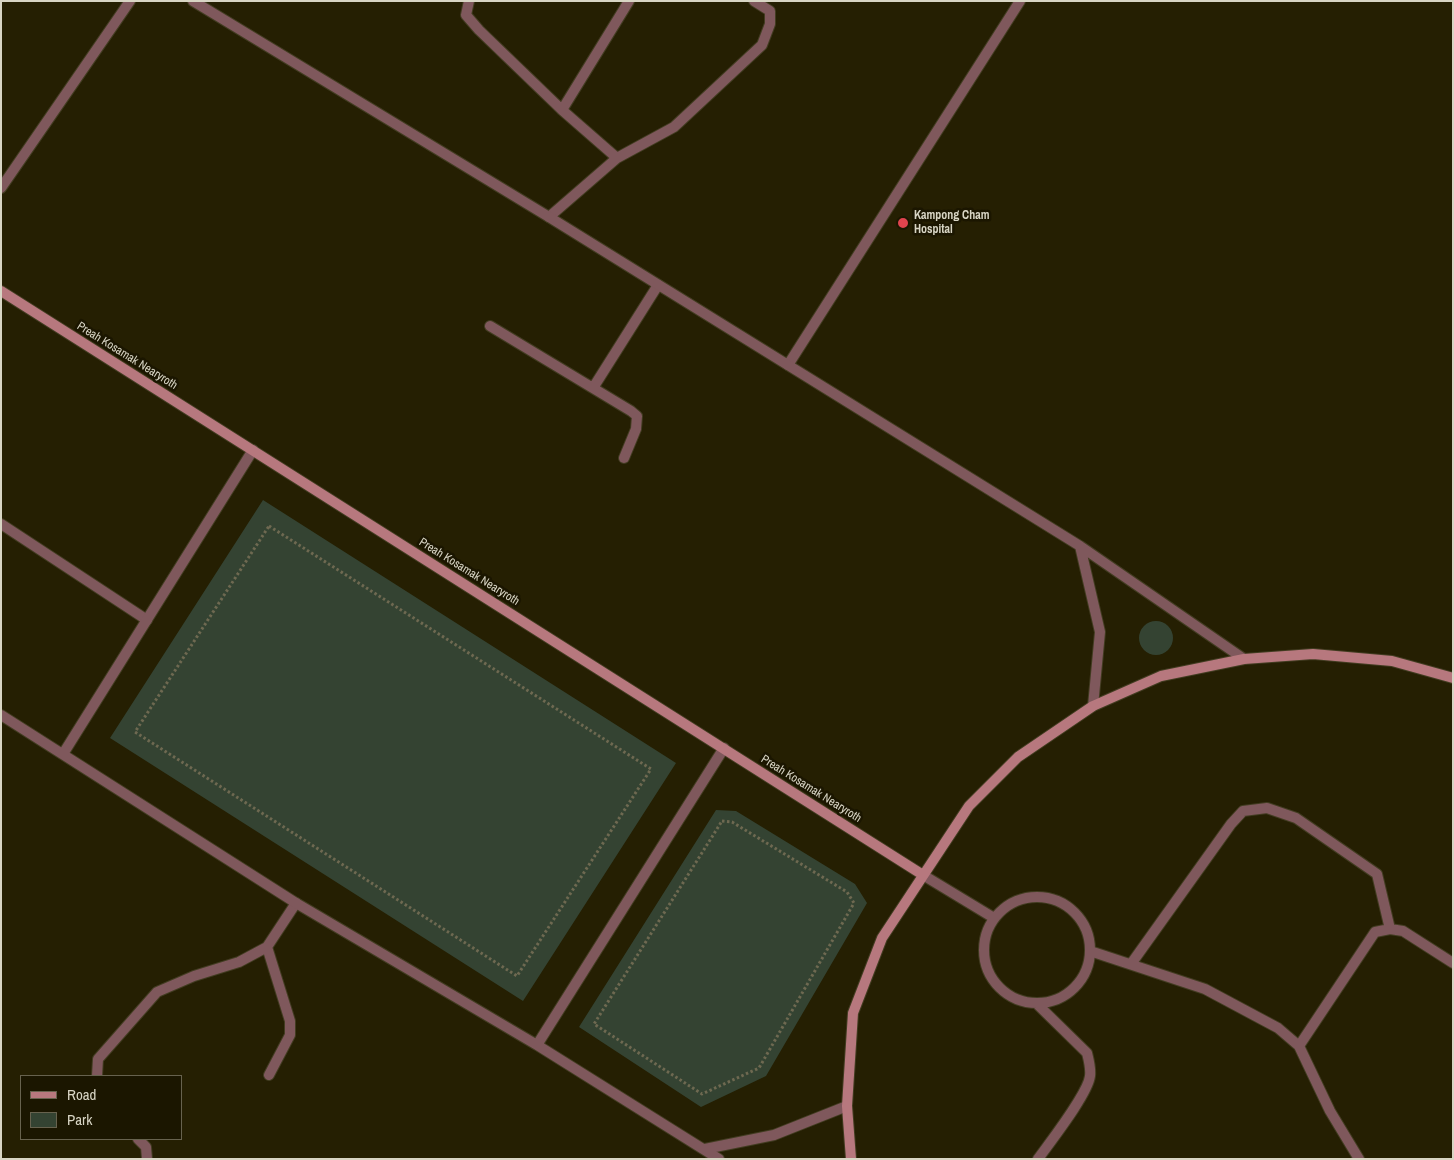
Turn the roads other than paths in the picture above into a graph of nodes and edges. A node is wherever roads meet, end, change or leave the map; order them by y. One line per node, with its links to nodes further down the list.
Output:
1 (130, 1): 9 (street)
2 (193, 1): 10 (street)
3 (469, 1): 7 (street)
4 (629, 1): 7 (street)
5 (754, 1): 8 (street)
6 (1020, 1): 14 (street)
7 (562, 110): 8 (street)
8 (617, 158): 10 (street)
9 (1, 188)
10 (549, 217): 11 (street)
11 (658, 285): 14 (street); 15 (street)
12 (1, 291): 16 (street, Preah Kosamak Nearyroth)
13 (490, 326): 15 (street)
14 (788, 365): 19 (street)
15 (593, 388): 17 (street)
16 (253, 450): 20 (street); 25 (street, Preah Kosamak Nearyroth)
17 (624, 458)
18 (1, 524): 20 (street)
19 (1080, 546): 21 (street); 23 (street)
20 (147, 620): 26 (street)
21 (1244, 659): 22 (street); 23 (street)
22 (1453, 678)
23 (1093, 706): 27 (street)
24 (1, 715): 26 (street)
25 (724, 748): 27 (street, Preah Kosamak Nearyroth); 36 (street)
26 (62, 754): 28 (street)
27 (923, 875): 29 (street); 40 (street)
28 (296, 903): 31 (street); 36 (street)
29 (994, 918): 32 (street); 35 (street)
30 (1390, 929): 33 (street); 34 (street); 37 (street)
31 (267, 947): 38 (street); 39 (street)
32 (1090, 950): 34 (street); 35 (street)
33 (1453, 962)
34 (1131, 964): 37 (street)
35 (1036, 1003): 46 (street)
36 (538, 1045): 42 (street)
37 (1299, 1046): 47 (street)
38 (97, 1075)
39 (269, 1075)
40 (847, 1106): 42 (street); 45 (street)
41 (139, 1140): 43 (street)
42 (705, 1149): 44 (street)
43 (147, 1159)
44 (719, 1159)
45 (851, 1159)
46 (1038, 1159)
47 (1359, 1159)

